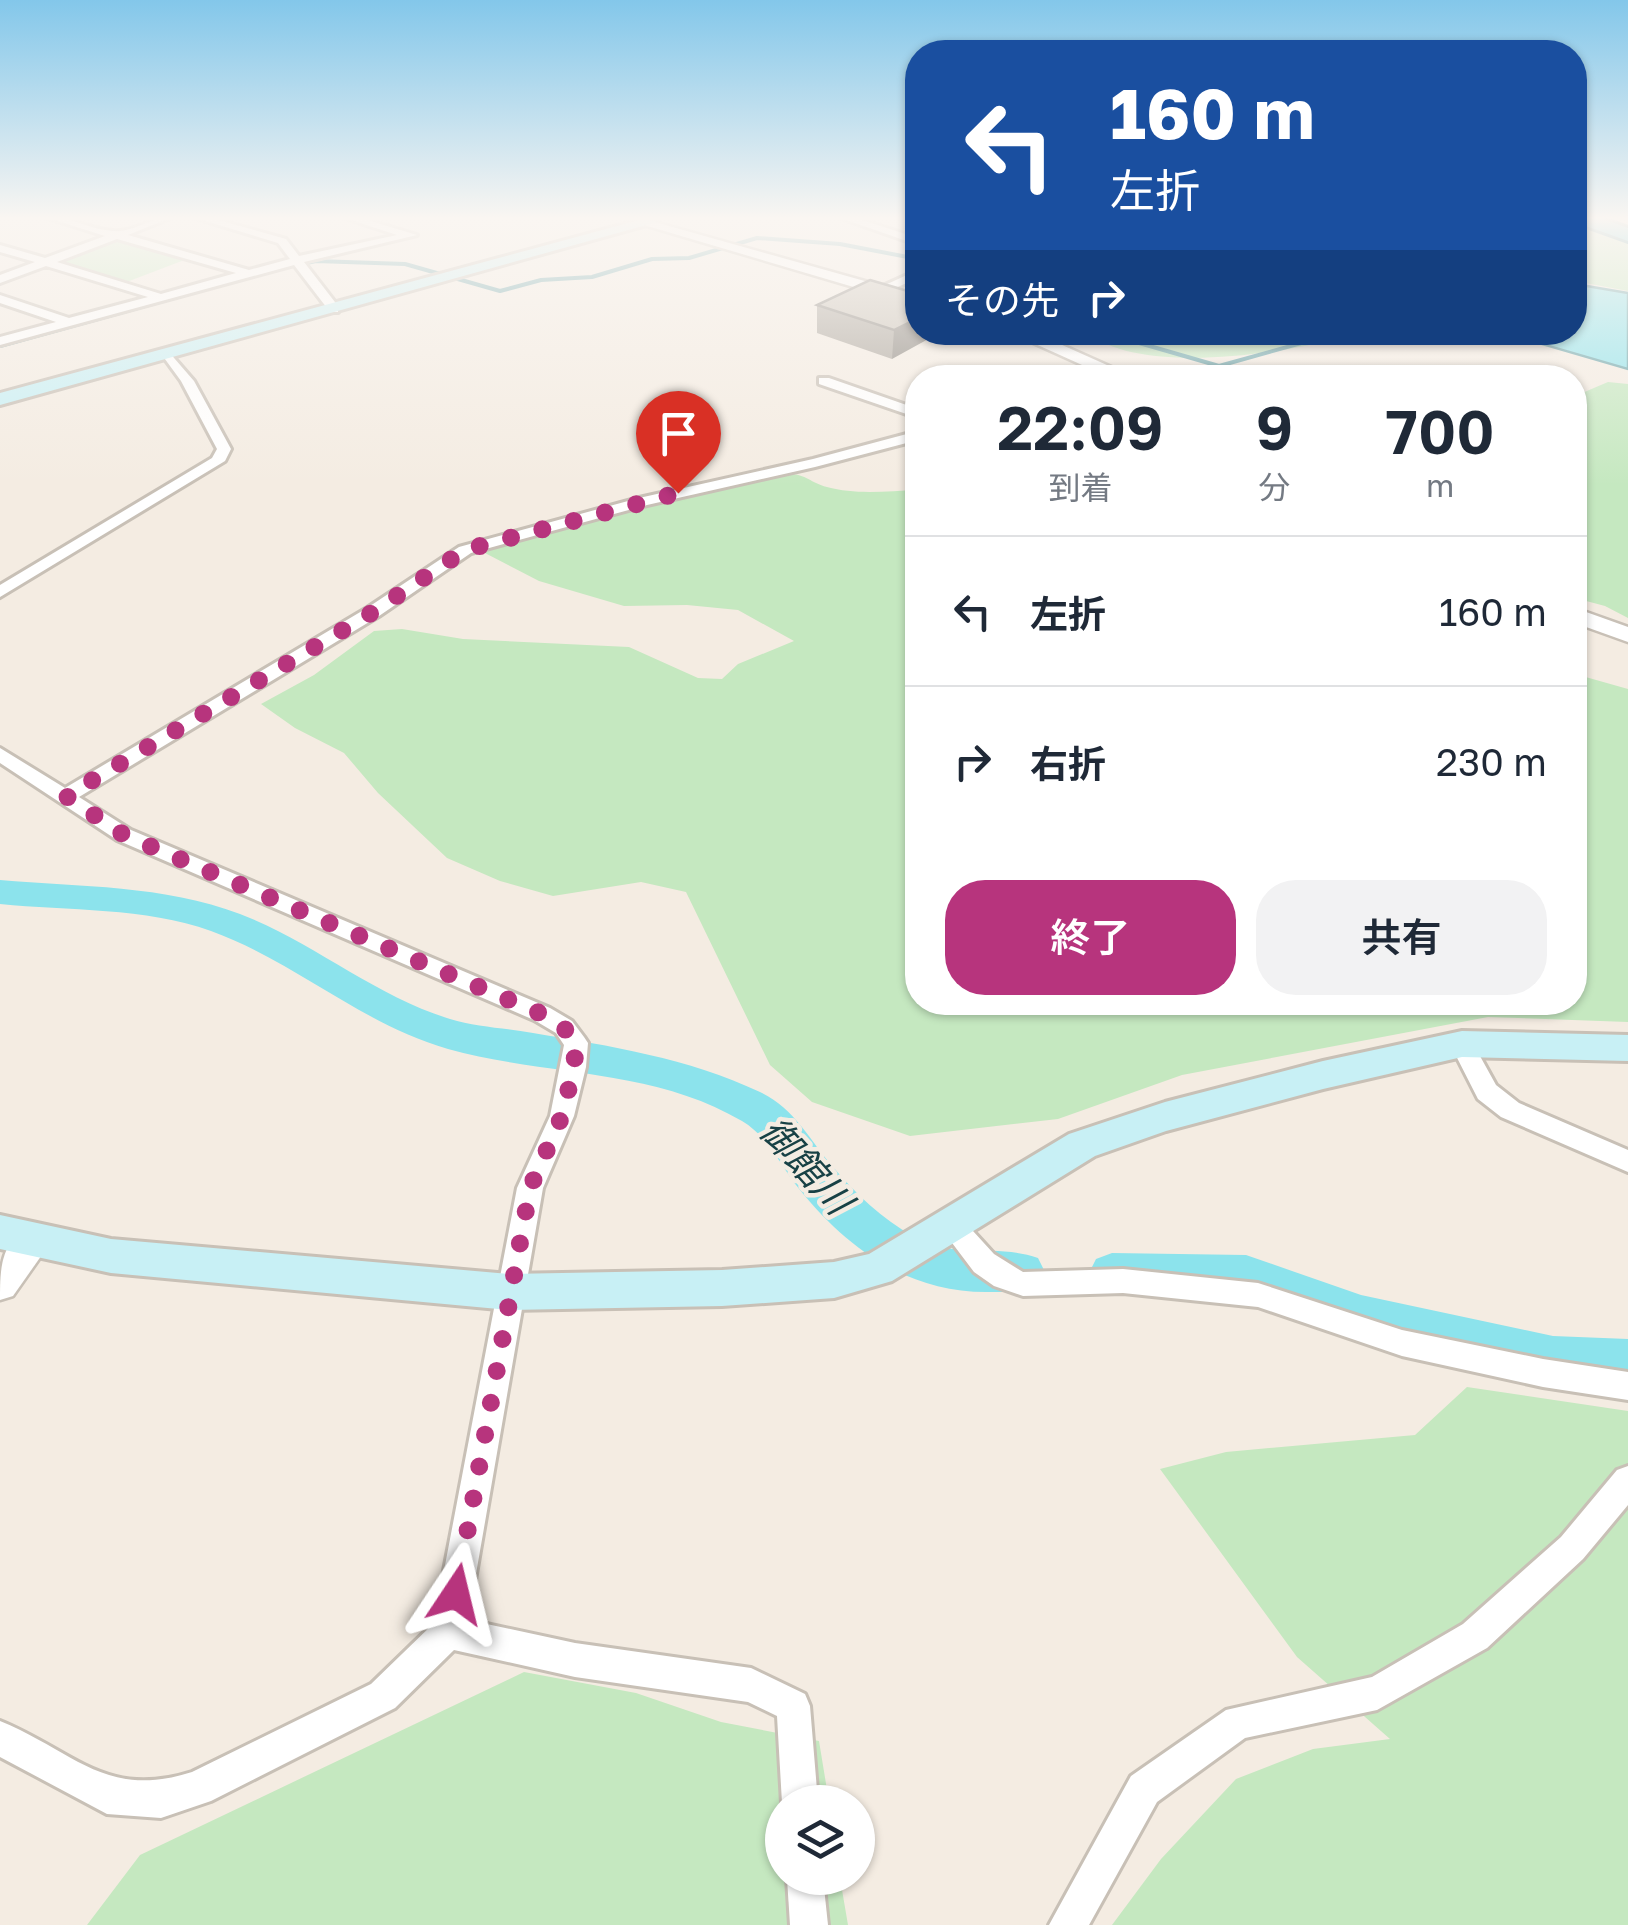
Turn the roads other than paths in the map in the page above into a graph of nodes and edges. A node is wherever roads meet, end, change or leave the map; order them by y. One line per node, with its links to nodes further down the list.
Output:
1 (20, 306): 6 (street)
2 (135, 306): 6 (street)
3 (332, 306): 5 (street)
4 (345, 306): 5 (main road)
5 (334, 309): 9 (main road)
6 (71, 323): 7 (street)
7 (0, 341)
8 (1048, 345): 10 (street)
9 (168, 356): 12 (main road); 15 (street)
10 (1096, 365)
11 (824, 381): 13 (street)
12 (0, 398)
13 (905, 409)
14 (905, 439): 20 (street)
15 (0, 592)
16 (1587, 620): 17 (street)
17 (1628, 635)
18 (0, 754): 19 (street)
19 (9, 771): 20 (street)
20 (66, 796): 27 (street)
21 (1462, 1044): 22 (main road); 23 (street); 24 (main road)
22 (1628, 1048)
23 (1628, 1161)
24 (953, 1227): 27 (main road); 28 (street)
25 (17, 1236): 26 (street); 27 (main road)
26 (0, 1284)
27 (509, 1292): 30 (street)
28 (1628, 1386)
29 (1628, 1480): 35 (street)
30 (449, 1632): 31 (street); 32 (street)
31 (0, 1738)
32 (799, 1785)
33 (807, 1895): 34 (street)
34 (809, 1925)
35 (1068, 1925)

